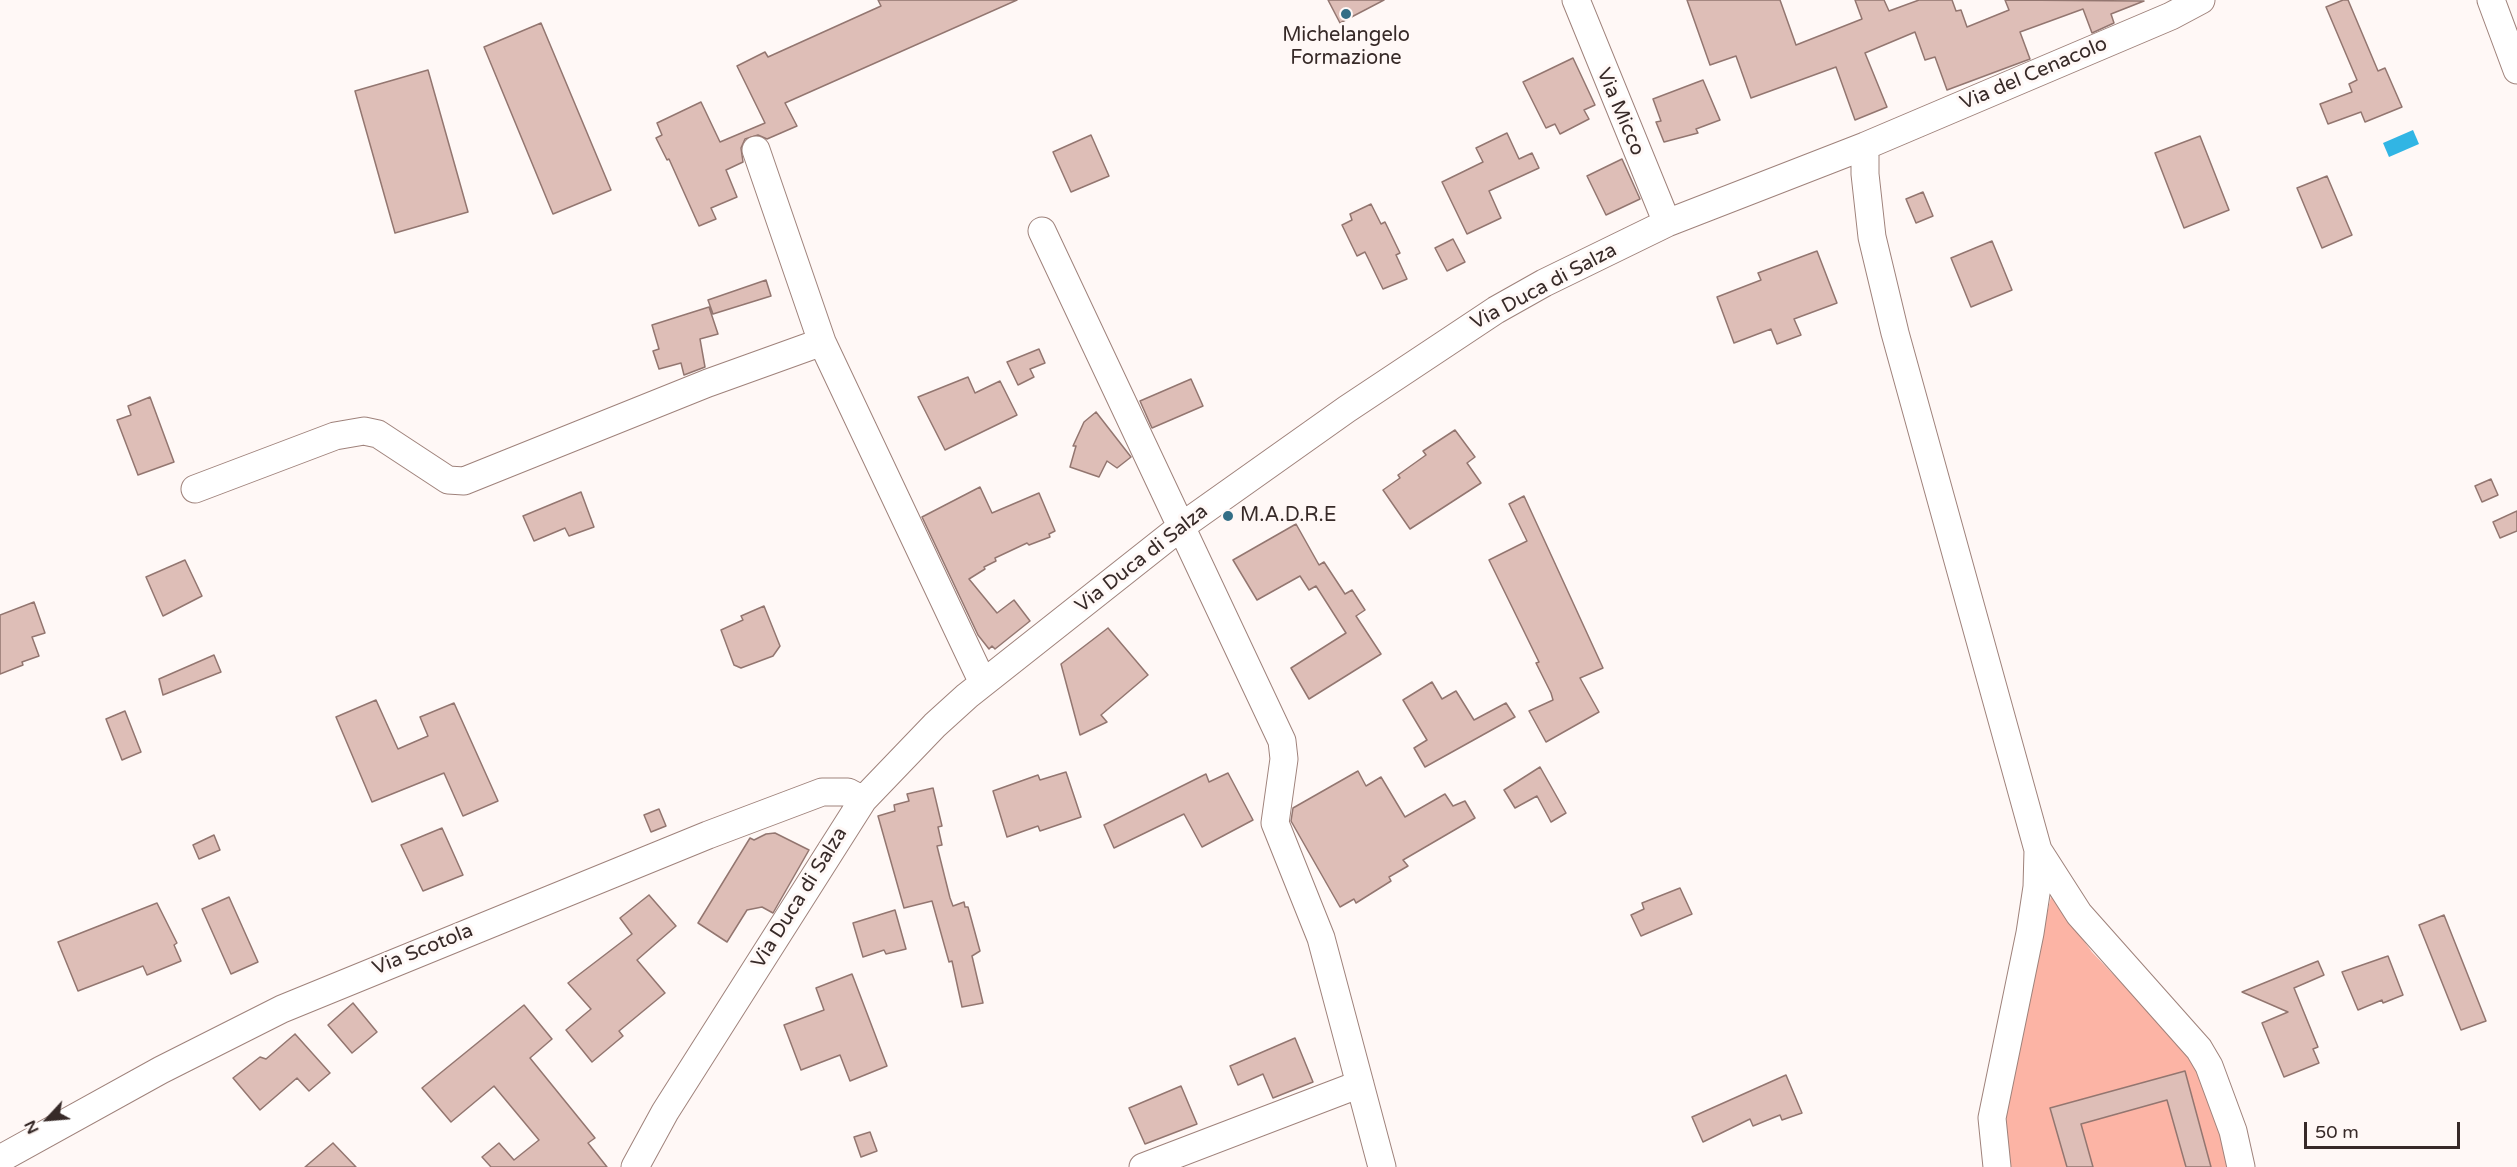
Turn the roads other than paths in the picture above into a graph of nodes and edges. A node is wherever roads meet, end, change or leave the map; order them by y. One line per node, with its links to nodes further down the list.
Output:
1 (1576, 0): 7 (street, Via Micco)
2 (2201, 0): 5 (street, Via del Cenacolo)
3 (2491, 0): 4 (street)
4 (2517, 70)
5 (1865, 146): 7 (street, Via Duca di Salza); 14 (street)
6 (756, 150): 9 (street)
7 (1667, 223): 11 (street, Via Duca di Salza)
8 (1042, 231): 11 (street)
9 (822, 342): 10 (street); 12 (street)
10 (195, 489)
11 (1182, 526): 12 (street, Via Duca di Salza); 15 (street)
12 (983, 684): 13 (street, Via Duca di Salza)
13 (863, 800): 16 (street, Via Scotola); 17 (street, Via Duca di Salza)
14 (2038, 850): 20 (street); 21 (street)
15 (1360, 1084): 18 (street); 19 (street)
16 (0, 1159)
17 (634, 1167)
18 (1143, 1167)
19 (1382, 1167)
20 (1997, 1167)
21 (2241, 1167)

